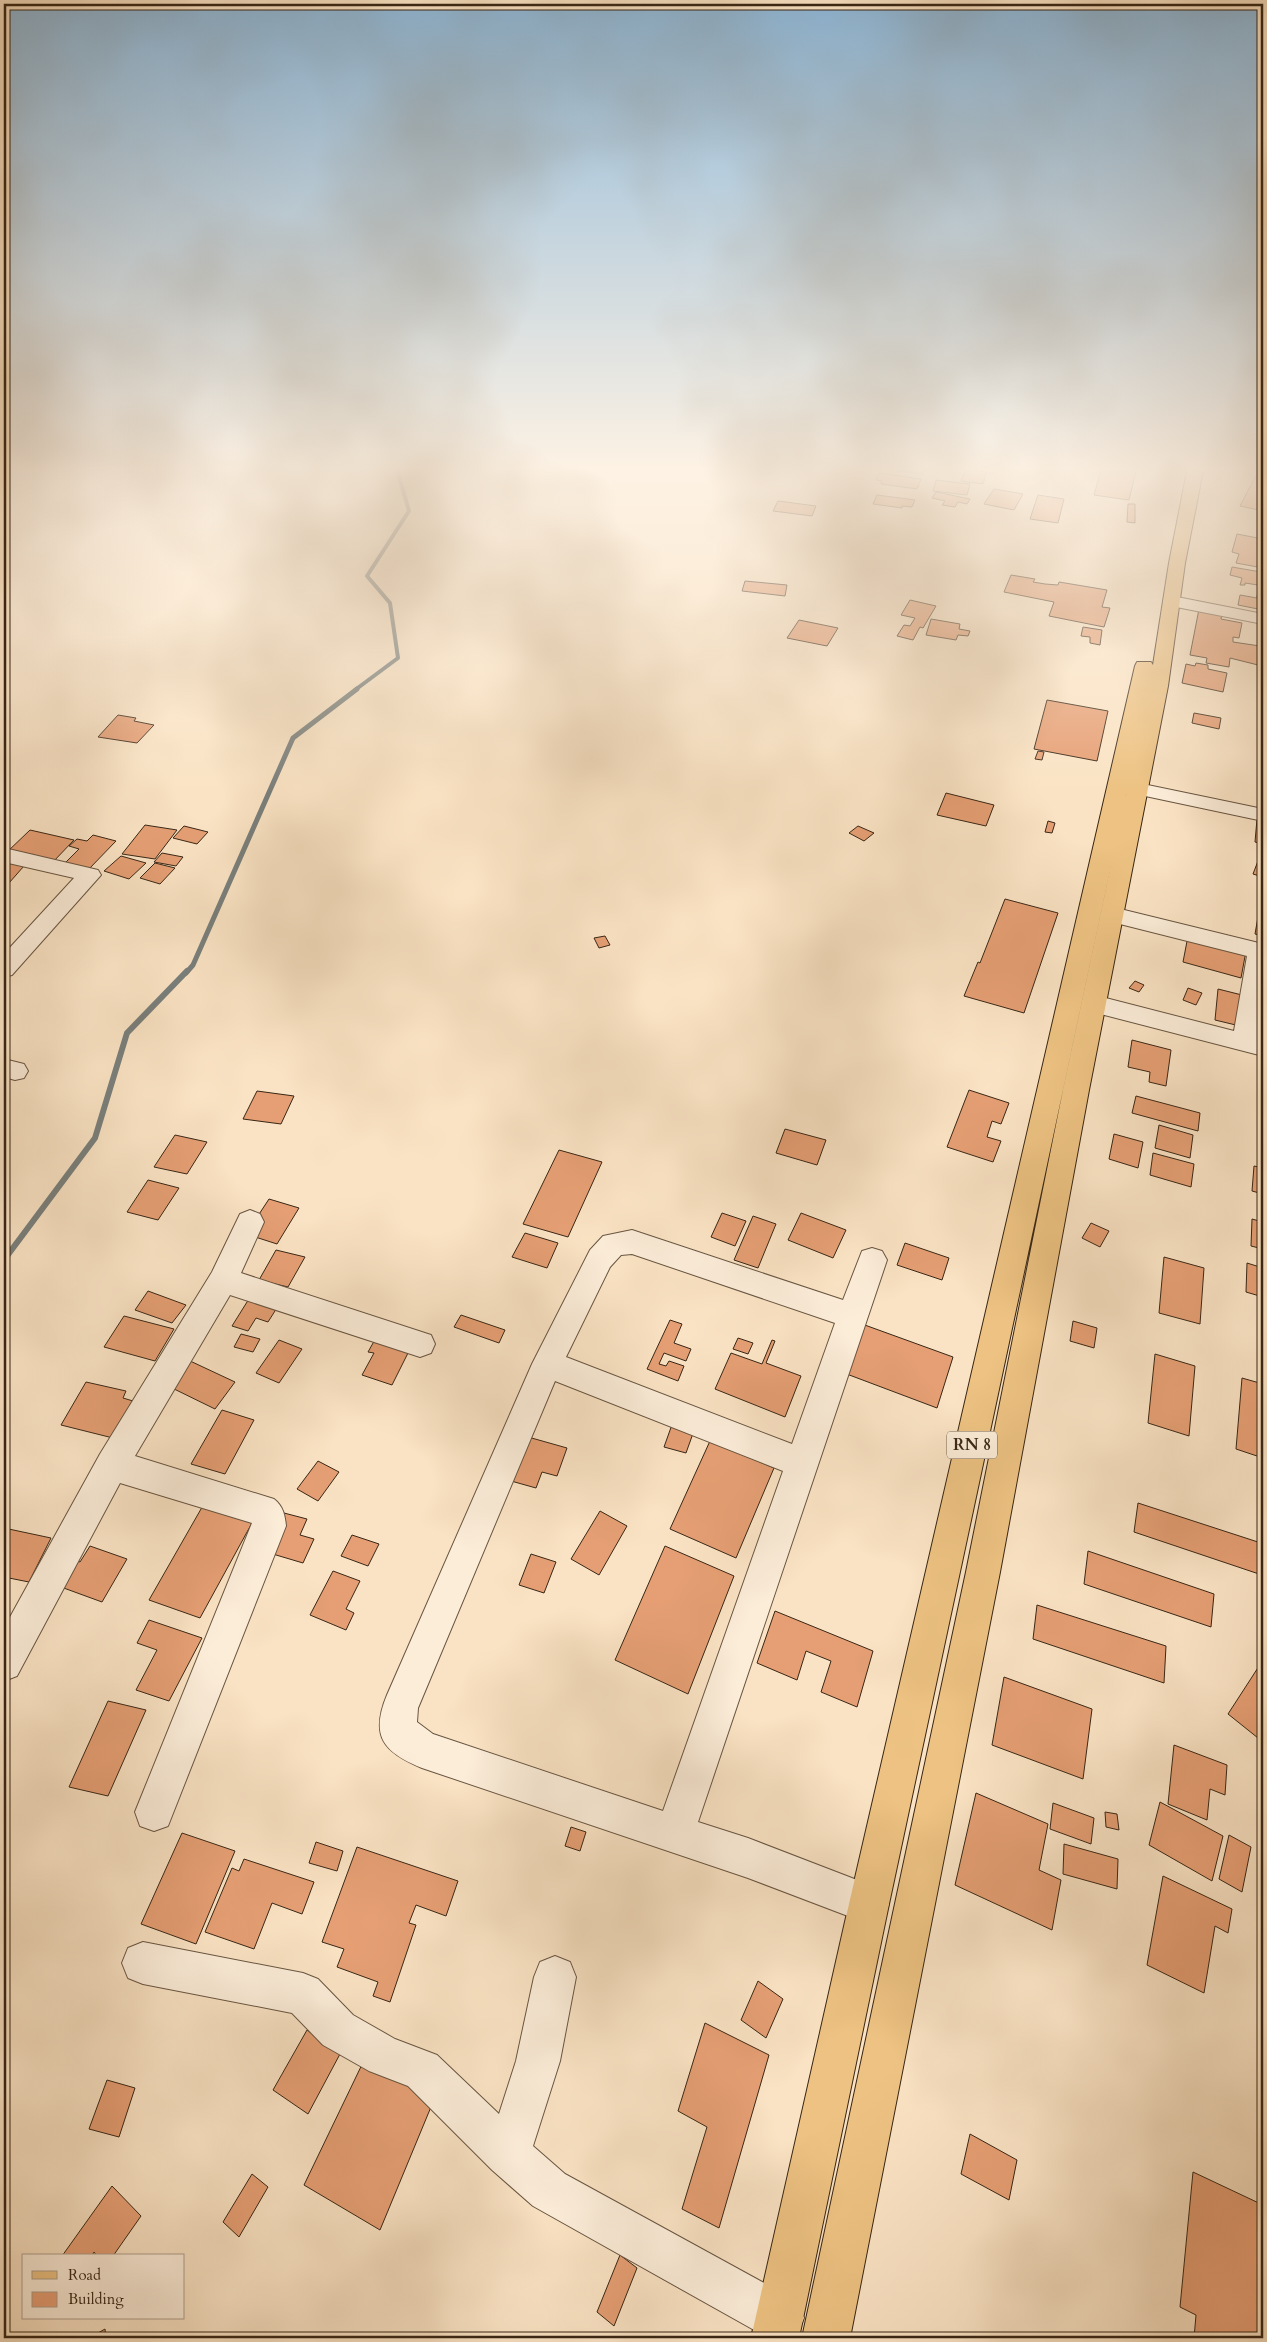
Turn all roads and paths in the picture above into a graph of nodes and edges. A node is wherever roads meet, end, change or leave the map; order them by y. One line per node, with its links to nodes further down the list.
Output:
1 (1168, 575): 24 (main road, RN 8)
2 (1175, 575): 3 (main road, RN 8)
3 (1172, 601): 4 (street); 5 (main road, RN 8)
4 (1263, 618)
5 (1138, 789): 6 (street); 8 (main road, RN 8)
6 (1263, 816)
7 (4, 855): 10 (street)
8 (1112, 915): 9 (street); 11 (main road, RN 8)
9 (1261, 951): 12 (street)
10 (4, 969)
11 (1094, 1004): 12 (street); 29 (main road, RN 8)
12 (1254, 1044)
13 (250, 1222): 15 (street)
14 (872, 1260): 16 (street)
15 (223, 1280): 17 (street); 20 (street)
16 (852, 1316): 18 (street); 19 (street)
17 (420, 1344)
18 (547, 1364): 19 (street); 23 (street)
19 (801, 1463): 23 (street)
20 (112, 1464): 21 (street); 22 (street)
21 (4, 1663)
22 (154, 1812)
23 (674, 1834): 24 (street)
24 (869, 1904): 28 (main road, RN 8)
25 (143, 1963): 27 (street)
26 (555, 1977): 27 (street)
27 (508, 2154): 28 (street)
28 (777, 2328)
29 (826, 2338)

